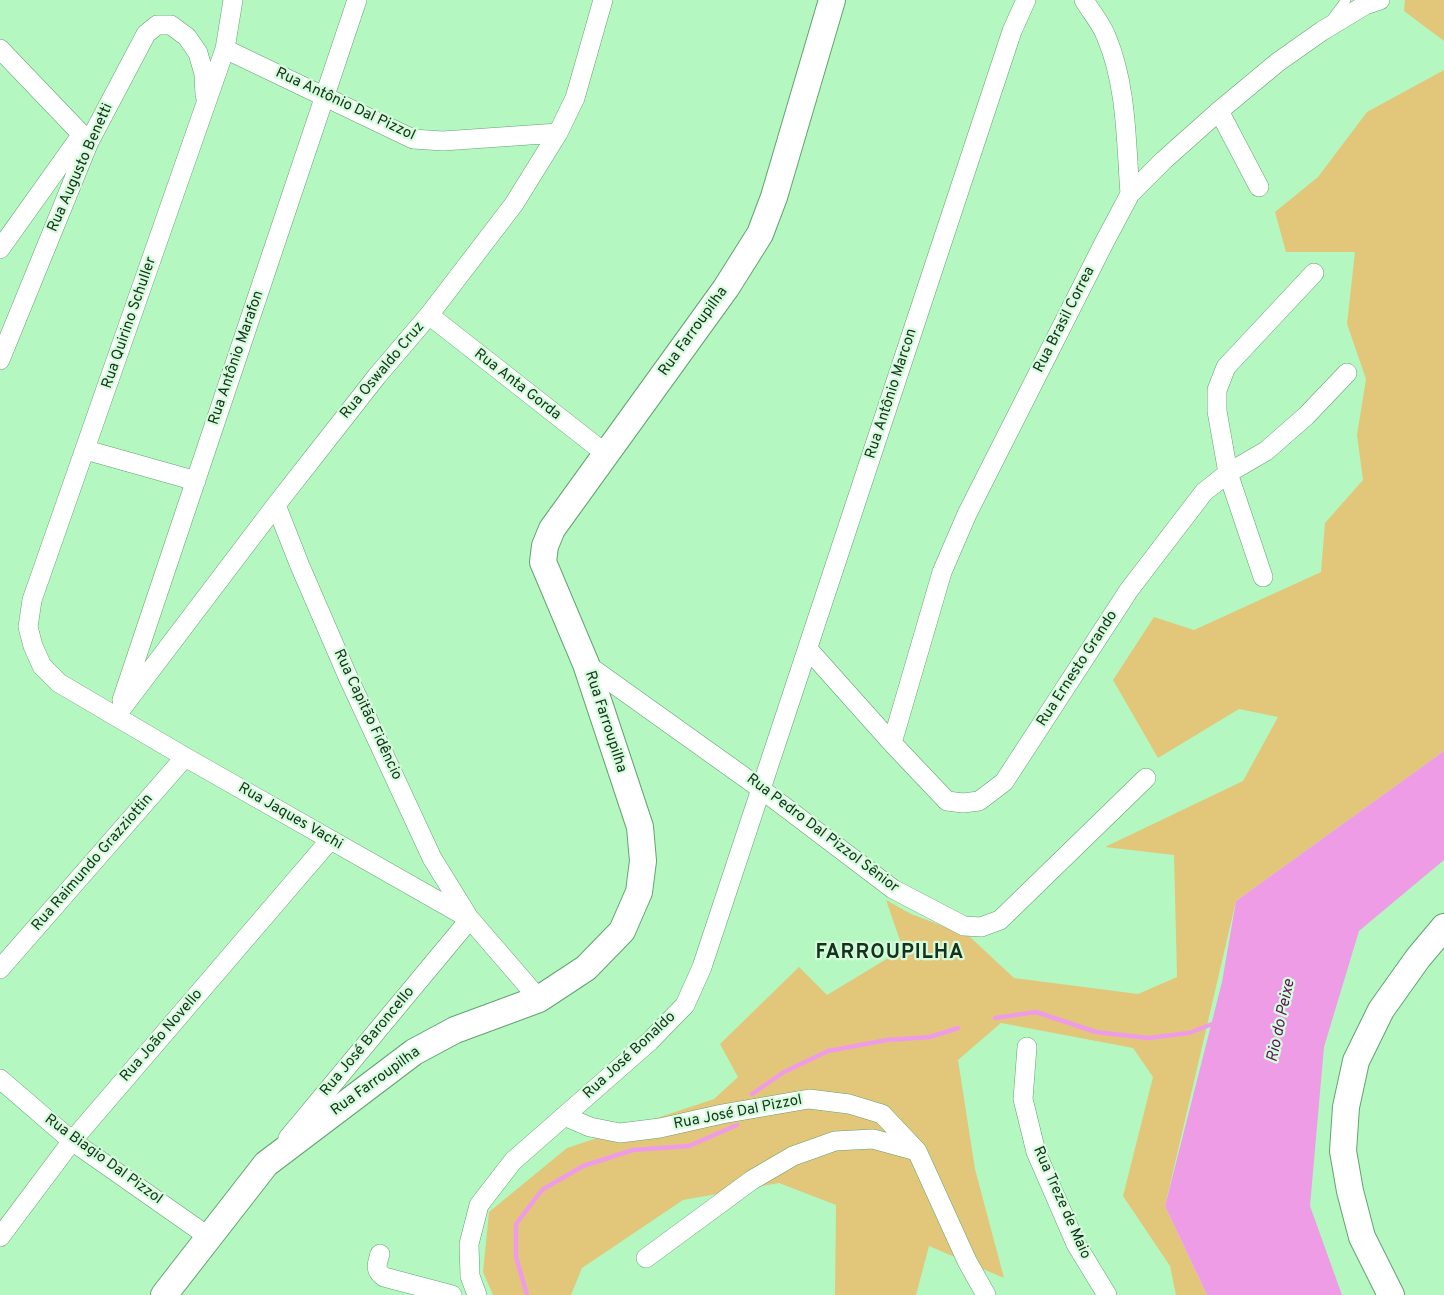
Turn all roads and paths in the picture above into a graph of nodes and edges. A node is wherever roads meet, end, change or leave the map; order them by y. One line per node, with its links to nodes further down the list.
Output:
1 (233, 0): 11 (street, Rua Quirino Schuller)
2 (357, 0): 12 (street, Rua Antônio Marafon)
3 (603, 0): 15 (street, Rua Oswaldo Cruz)
4 (832, 0): 25 (street, Rua Farroupilha)
5 (1026, 0): 31 (street, Rua Antônio Marcon)
6 (1084, 0): 18 (street)
7 (1346, 0): 9 (lane)
8 (1380, 0): 9 (street, Rua Brasil Correa)
9 (1322, 31): 14 (street, Rua Brasil Correa)
10 (0, 49): 16 (street)
11 (226, 49): 12 (street, Rua Antônio Dal Pizzol); 13 (street, Rua Quirino Schuller)
12 (325, 98): 15 (street, Rua Antônio Dal Pizzol); 27 (street, Rua Antônio Marafon)
13 (206, 104): 16 (street, Rua Augusto Benetti); 24 (street, Rua Quirino Schuller)
14 (1219, 111): 17 (street); 18 (street, Rua Brasil Correa)
15 (558, 133): 21 (street, Rua Oswaldo Cruz)
16 (86, 138): 19 (street); 22 (street, Rua Augusto Benetti)
17 (1259, 187)
18 (1130, 194): 34 (street, Rua Brasil Correa)
19 (0, 249)
20 (1314, 273): 26 (street)
21 (429, 315): 25 (street, Rua Anta Gorda); 28 (street, Rua Oswaldo Cruz)
22 (0, 360)
23 (1347, 373): 26 (street, Rua Ernesto Grando)
24 (86, 450): 27 (street); 30 (street, Rua Quirino Schuller)
25 (606, 454): 32 (street, Rua Farroupilha)
26 (1228, 472): 29 (street); 34 (street, Rua Ernesto Grando)
27 (196, 481): 33 (street, Rua Antônio Marafon)
28 (276, 504): 33 (street, Rua Oswaldo Cruz); 39 (street, Rua Capitão Fidêncio)
29 (1263, 577)
30 (33, 646): 33 (street, Rua Jaques Vachi)
31 (808, 649): 34 (street, Rua Ernesto Grando); 37 (street, Rua Antônio Marcon)
32 (586, 664): 37 (street, Rua Pedro Dal Pizzol Sênior); 42 (street, Rua Farroupilha)
33 (116, 716): 35 (street, Rua Jaques Vachi)
34 (892, 743)
35 (185, 757): 38 (street, Rua Jaques Vachi); 41 (street, Rua Raimundo Grazziottin)
36 (1146, 778): 37 (street, Rua Pedro Dal Pizzol Sênior)
37 (761, 789): 45 (street, Rua José Bonaldo)
38 (330, 840): 39 (street, Rua Jaques Vachi); 46 (street, Rua João Novello)
39 (470, 920): 42 (street, Rua Jaques Vachi); 48 (street, Rua José Baroncello)
40 (1444, 927): 58 (street)
41 (0, 969)
42 (539, 999): 48 (street, Rua Farroupilha)
43 (1027, 1047): 57 (street, Rua Treze de Maio)
44 (0, 1079): 46 (street, Rua Biagio Dal Pizzol)
45 (564, 1116): 47 (street, Rua José Dal Pizzol); 55 (street, Rua José Bonaldo)
46 (72, 1141): 49 (street, Rua Biagio Dal Pizzol); 50 (street, Rua João Novello)
47 (917, 1150): 52 (street); 56 (street, Rua José Dal Pizzol)
48 (266, 1164): 49 (street, Rua Farroupilha)
49 (209, 1236): 53 (street, Rua Farroupilha)
50 (0, 1237)
51 (380, 1254): 54 (street)
52 (646, 1258)
53 (164, 1295)
54 (452, 1295)
55 (477, 1295)
56 (986, 1295)
57 (1107, 1295)
58 (1391, 1295)

